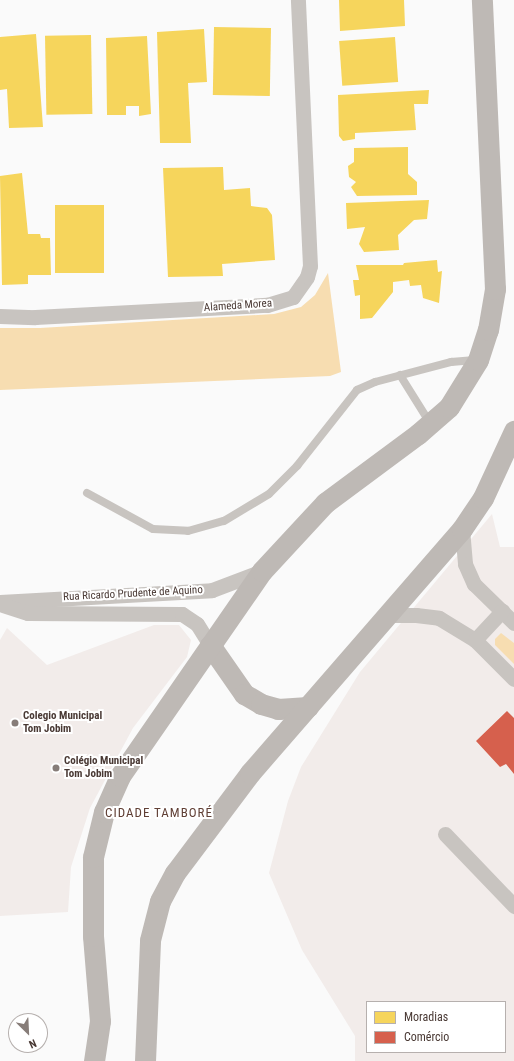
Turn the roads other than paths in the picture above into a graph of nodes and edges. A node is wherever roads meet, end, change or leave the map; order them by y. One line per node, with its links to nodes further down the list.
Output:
1 (298, 0): 3 (street, Alameda Morea)
2 (482, 0): 4 (main road)
3 (0, 316)
4 (478, 360): 5 (lane); 6 (main road)
5 (400, 375): 6 (lane); 8 (lane)
6 (430, 424): 10 (main road)
7 (514, 431): 9 (main road)
8 (87, 493)
9 (462, 530): 12 (street); 13 (main road)
10 (262, 571): 11 (street, Rua Ricardo Prudente de Aquino); 16 (main road)
11 (0, 603): 16 (street, Rua Ricardo Prudente de Aquino)
12 (502, 611): 14 (street); 15 (street)
13 (388, 615): 15 (street); 18 (main road)
14 (514, 623)
15 (475, 640): 17 (street)
16 (210, 645): 18 (main road); 21 (main road)
17 (514, 679)
18 (308, 707): 22 (main road)
19 (445, 834): 20 (street)
20 (514, 906)
21 (94, 1061)
22 (145, 1061)

